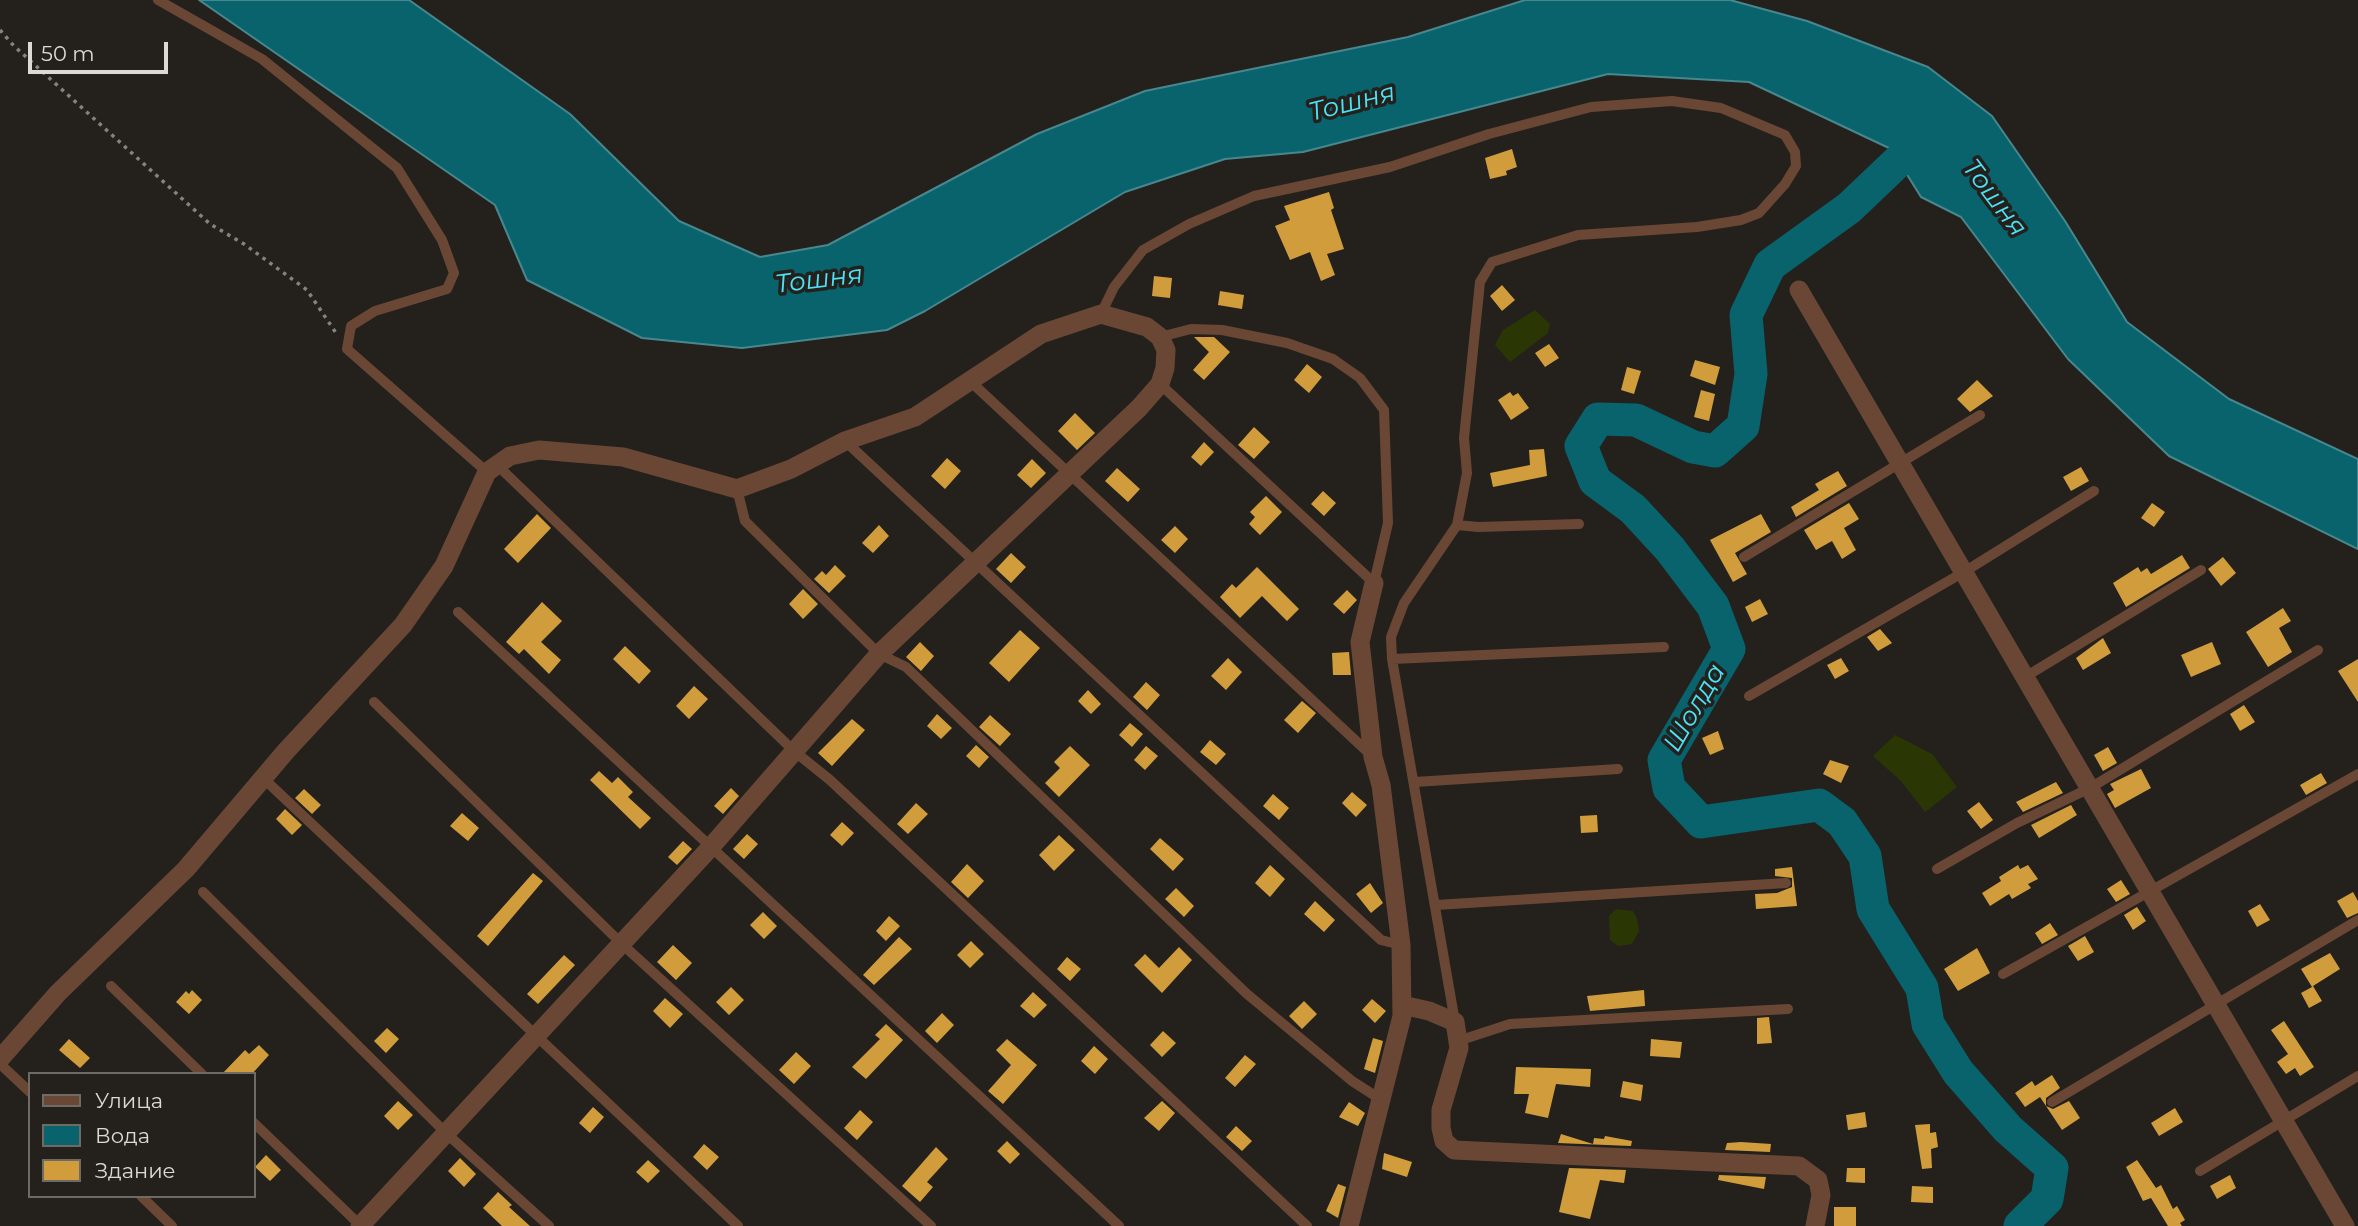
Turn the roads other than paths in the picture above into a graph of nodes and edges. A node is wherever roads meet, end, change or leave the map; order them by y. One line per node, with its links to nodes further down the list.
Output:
1 (158, 0): 10 (lane)
2 (1799, 290): 9 (street)
3 (1101, 314): 4 (street); 5 (street); 15 (lane)
4 (1160, 337): 6 (street); 20 (lane)
5 (970, 381): 8 (street); 11 (lane)
6 (1160, 384): 11 (street); 20 (lane)
7 (1980, 415): 9 (lane)
8 (845, 441): 12 (street); 17 (lane)
9 (1901, 464): 16 (lane); 19 (street)
10 (492, 469): 12 (street); 29 (lane); 33 (street)
11 (1068, 473): 17 (street); 30 (lane)
12 (737, 489): 24 (lane)
13 (2094, 491): 19 (lane)
14 (1579, 524): 15 (lane)
15 (1457, 525): 25 (lane)
16 (1744, 557)
17 (974, 563): 24 (street); 44 (lane)
18 (2201, 570): 26 (lane)
19 (1964, 572): 26 (street); 27 (lane)
20 (1374, 583): 30 (street)
21 (458, 612): 36 (lane)
22 (1664, 647): 25 (lane)
23 (2318, 650): 35 (lane)
24 (879, 654): 29 (street); 56 (lane)
25 (1392, 659): 34 (lane)
26 (2025, 677): 35 (street)
27 (1749, 696)
28 (374, 702): 43 (lane)
29 (794, 751): 36 (street); 69 (lane)
30 (1373, 757): 44 (street)
31 (1619, 769): 34 (lane)
32 (2358, 774): 39 (lane)
33 (263, 778): 51 (lane); 52 (street)
34 (1415, 782): 41 (lane)
35 (2090, 788): 37 (lane); 39 (street)
36 (710, 848): 43 (street); 68 (lane)
37 (1937, 869)
38 (1786, 883): 41 (lane)
39 (2150, 890): 45 (lane); 47 (street)
40 (203, 892): 60 (lane)
41 (1436, 905): 50 (lane)
42 (2358, 920): 47 (lane)
43 (622, 944): 51 (street); 67 (lane)
44 (1401, 944): 48 (street)
45 (2003, 974)
46 (111, 986): 53 (lane)
47 (2216, 1004): 57 (lane); 58 (street)
48 (1402, 1005): 50 (street); 56 (street)
49 (1788, 1009): 50 (lane)
50 (1457, 1032): 71 (street)
51 (535, 1038): 60 (street); 66 (lane)
52 (0, 1061): 55 (lane)
53 (200, 1072)
54 (2358, 1076): 58 (lane)
55 (28, 1090)
56 (1380, 1099): 70 (street)
57 (2052, 1102)
58 (2284, 1121): 61 (lane); 72 (street)
59 (256, 1125): 64 (lane)
60 (447, 1134): 64 (street); 65 (lane)
61 (2200, 1171)
62 (143, 1198): 63 (lane)
63 (172, 1226)
64 (360, 1226)
65 (549, 1226)
66 (738, 1226)
67 (931, 1226)
68 (1119, 1226)
69 (1307, 1226)
70 (1349, 1226)
71 (1815, 1226)
72 (2345, 1226)

